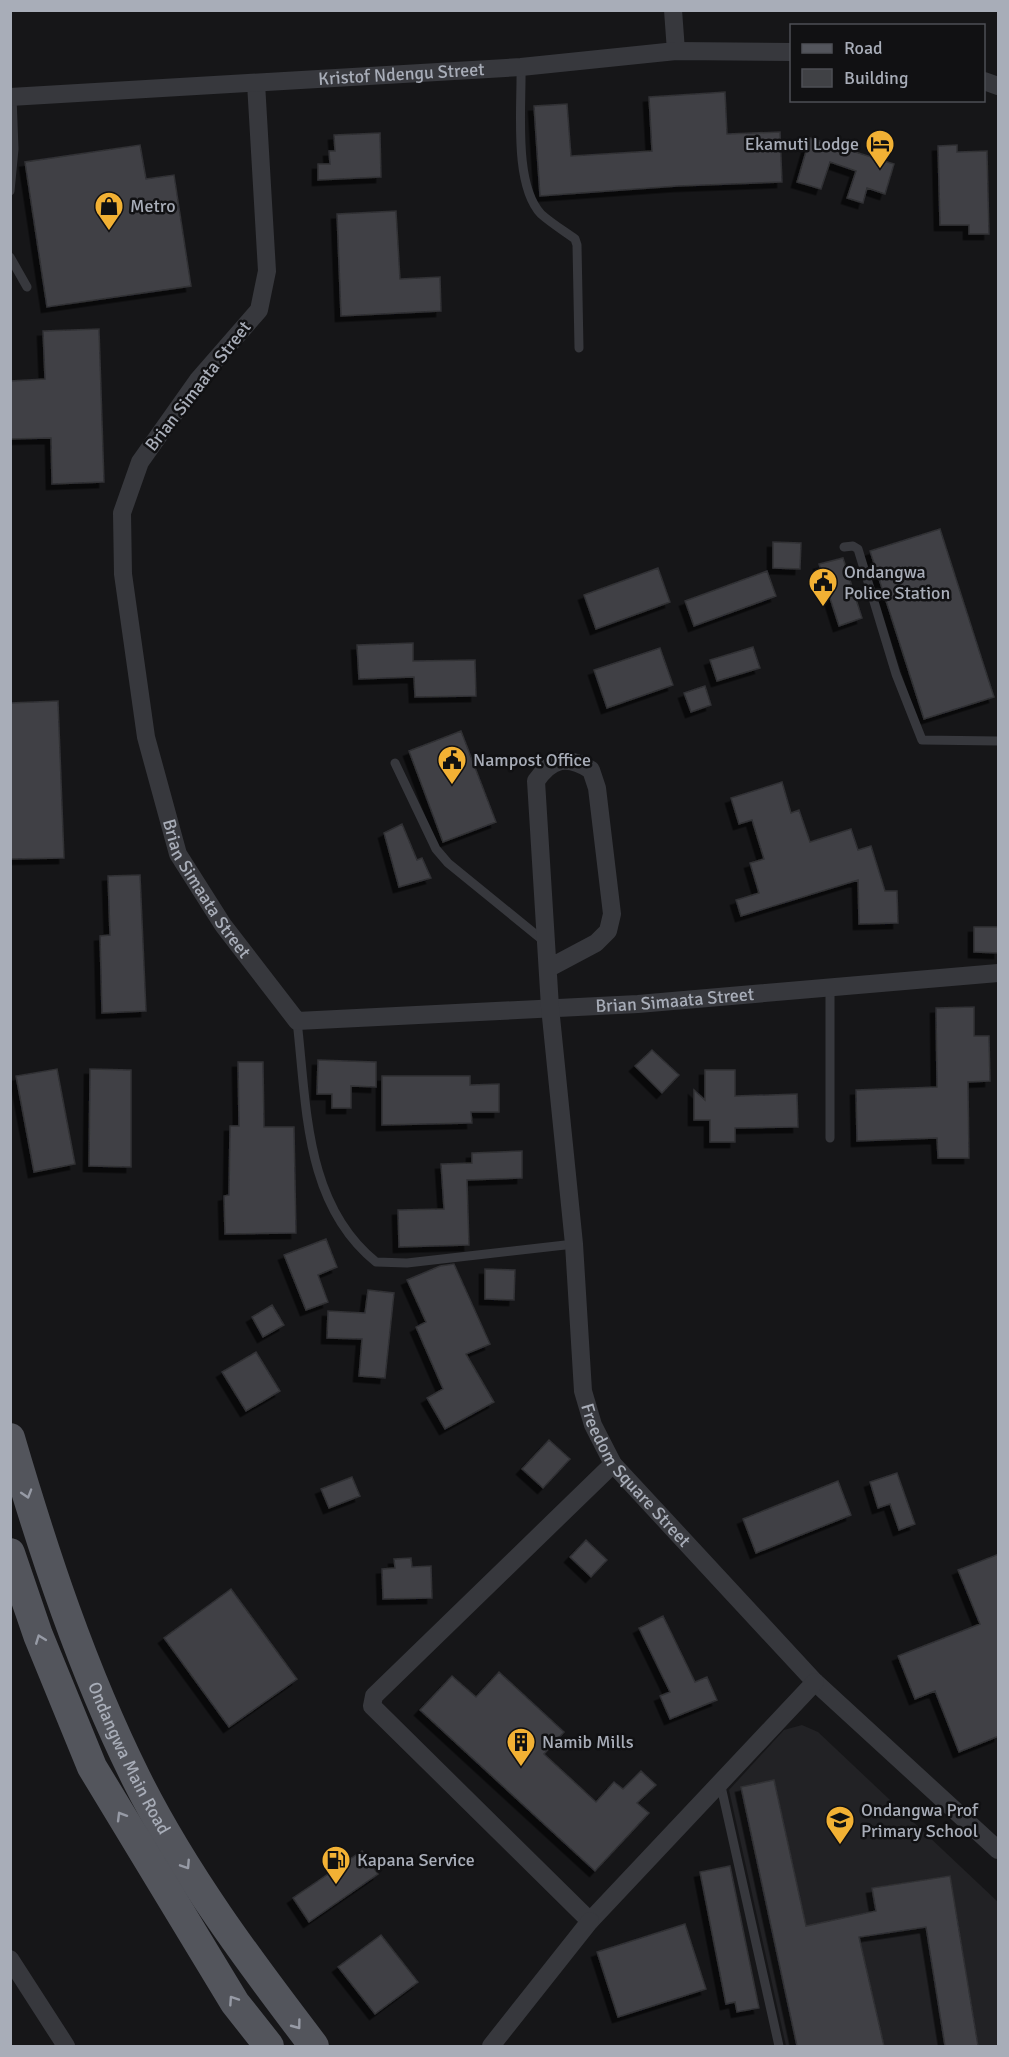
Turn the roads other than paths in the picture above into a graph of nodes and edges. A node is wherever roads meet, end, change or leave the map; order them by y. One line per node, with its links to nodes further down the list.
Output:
1 (673, 10): 2 (street)
2 (676, 51): 3 (street, Kristof Ndengu Street); 4 (street, Kristof Ndengu Street)
3 (790, 52)
4 (521, 67): 5 (street, Kristof Ndengu Street); 10 (lane)
5 (256, 82): 6 (street, Kristof Ndengu Street); 19 (street, Brian Simaata Street)
6 (11, 97): 7 (lane)
7 (10, 191)
8 (10, 257): 9 (lane)
9 (27, 287)
10 (579, 348)
11 (844, 547): 12 (lane)
12 (999, 741)
13 (395, 763): 14 (lane)
14 (546, 943): 15 (street, Freedom Square Street); 15 (street, Freedom Square Street)
15 (549, 968): 18 (street, Freedom Square Street)
16 (999, 973): 17 (street, Brian Simaata Street)
17 (830, 990): 18 (street, Brian Simaata Street); 20 (lane)
18 (550, 1007): 19 (street, Brian Simaata Street); 21 (street, Freedom Square Street)
19 (297, 1021): 21 (lane)
20 (830, 1137)
21 (574, 1244): 23 (street, Freedom Square Street)
22 (10, 1438): 28 (main road, Ondangwa Main Road, one-way to 28)
23 (613, 1464): 25 (street, Freedom Square Street); 29 (street)
24 (10, 1553): 30 (main road, Ondangwa Main Road, one-way to 24)
25 (815, 1682): 26 (street); 27 (street, Freedom Square Street)
26 (720, 1782): 29 (street); 36 (lane)
27 (999, 1850)
28 (215, 1910): 30 (main road); 34 (main road, Ondangwa Main Road, one-way to 34)
29 (590, 1921): 35 (street)
30 (188, 1928): 33 (main road, Ondangwa Main Road, one-way to 30)
31 (10, 1959): 32 (street)
32 (66, 2046)
33 (268, 2046)
34 (314, 2046)
35 (491, 2046)
36 (779, 2046)

